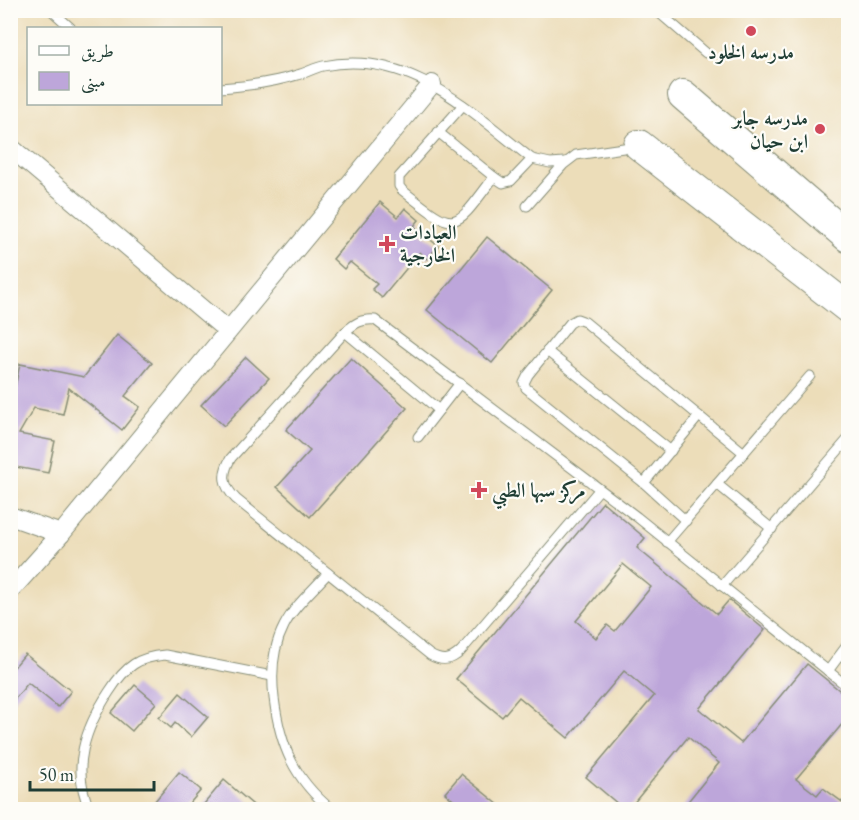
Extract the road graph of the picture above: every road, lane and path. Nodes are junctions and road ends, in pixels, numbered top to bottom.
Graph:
1 (51, 10) edge
2 (656, 10) edge
3 (70, 27) edge
4 (706, 53) dead end
5 (432, 84) junction
6 (222, 88) edge
7 (683, 95) dead end
8 (463, 105) junction
9 (438, 132) junction
10 (639, 145) joint
11 (10, 147) edge
12 (532, 159) junction
13 (565, 162) junction
14 (494, 177) junction
15 (528, 206) dead end
16 (849, 237) edge
17 (849, 308) edge
18 (228, 332) junction
19 (345, 332) junction
20 (547, 351) junction
21 (810, 376) dead end
22 (460, 383) junction
23 (439, 410) junction
24 (699, 416) junction
25 (418, 437) dead end
26 (849, 439) edge
27 (670, 451) junction
28 (744, 453) junction
29 (644, 483) junction
30 (717, 484) junction
31 (599, 490) junction
32 (10, 516) edge
33 (686, 521) junction
34 (771, 529) junction
35 (61, 534) junction
36 (667, 542) junction
37 (328, 573) junction
38 (722, 586) junction
39 (10, 591) edge
40 (849, 644) edge
41 (828, 671) junction
42 (272, 676) junction
43 (849, 687) edge
44 (90, 810) edge
45 (332, 810) edge

1 - 3 lane
2 - 4 lane
5 - 6 lane
5 - 8 lane
5 - 18 street
7 - 16 main road
8 - 9 lane
8 - 12 lane
9 - 14 lane
9 - 14 lane
10 - 13 lane
10 - 17 main road
11 - 18 street
12 - 13 lane
12 - 14 lane
13 - 15 lane
18 - 35 street
19 - 22 lane
19 - 23 lane
19 - 37 lane
20 - 24 lane
20 - 27 lane
20 - 29 lane
21 - 28 lane
22 - 23 lane
22 - 31 lane
23 - 25 lane
24 - 27 lane
24 - 28 lane
26 - 34 lane
27 - 29 lane
28 - 30 lane
29 - 33 lane
30 - 33 lane
30 - 34 lane
31 - 36 lane
31 - 37 lane
32 - 35 street
33 - 36 lane
34 - 38 lane
35 - 39 street
36 - 38 lane
37 - 42 lane
38 - 41 lane
40 - 41 lane
41 - 43 lane
42 - 44 lane
42 - 45 lane

